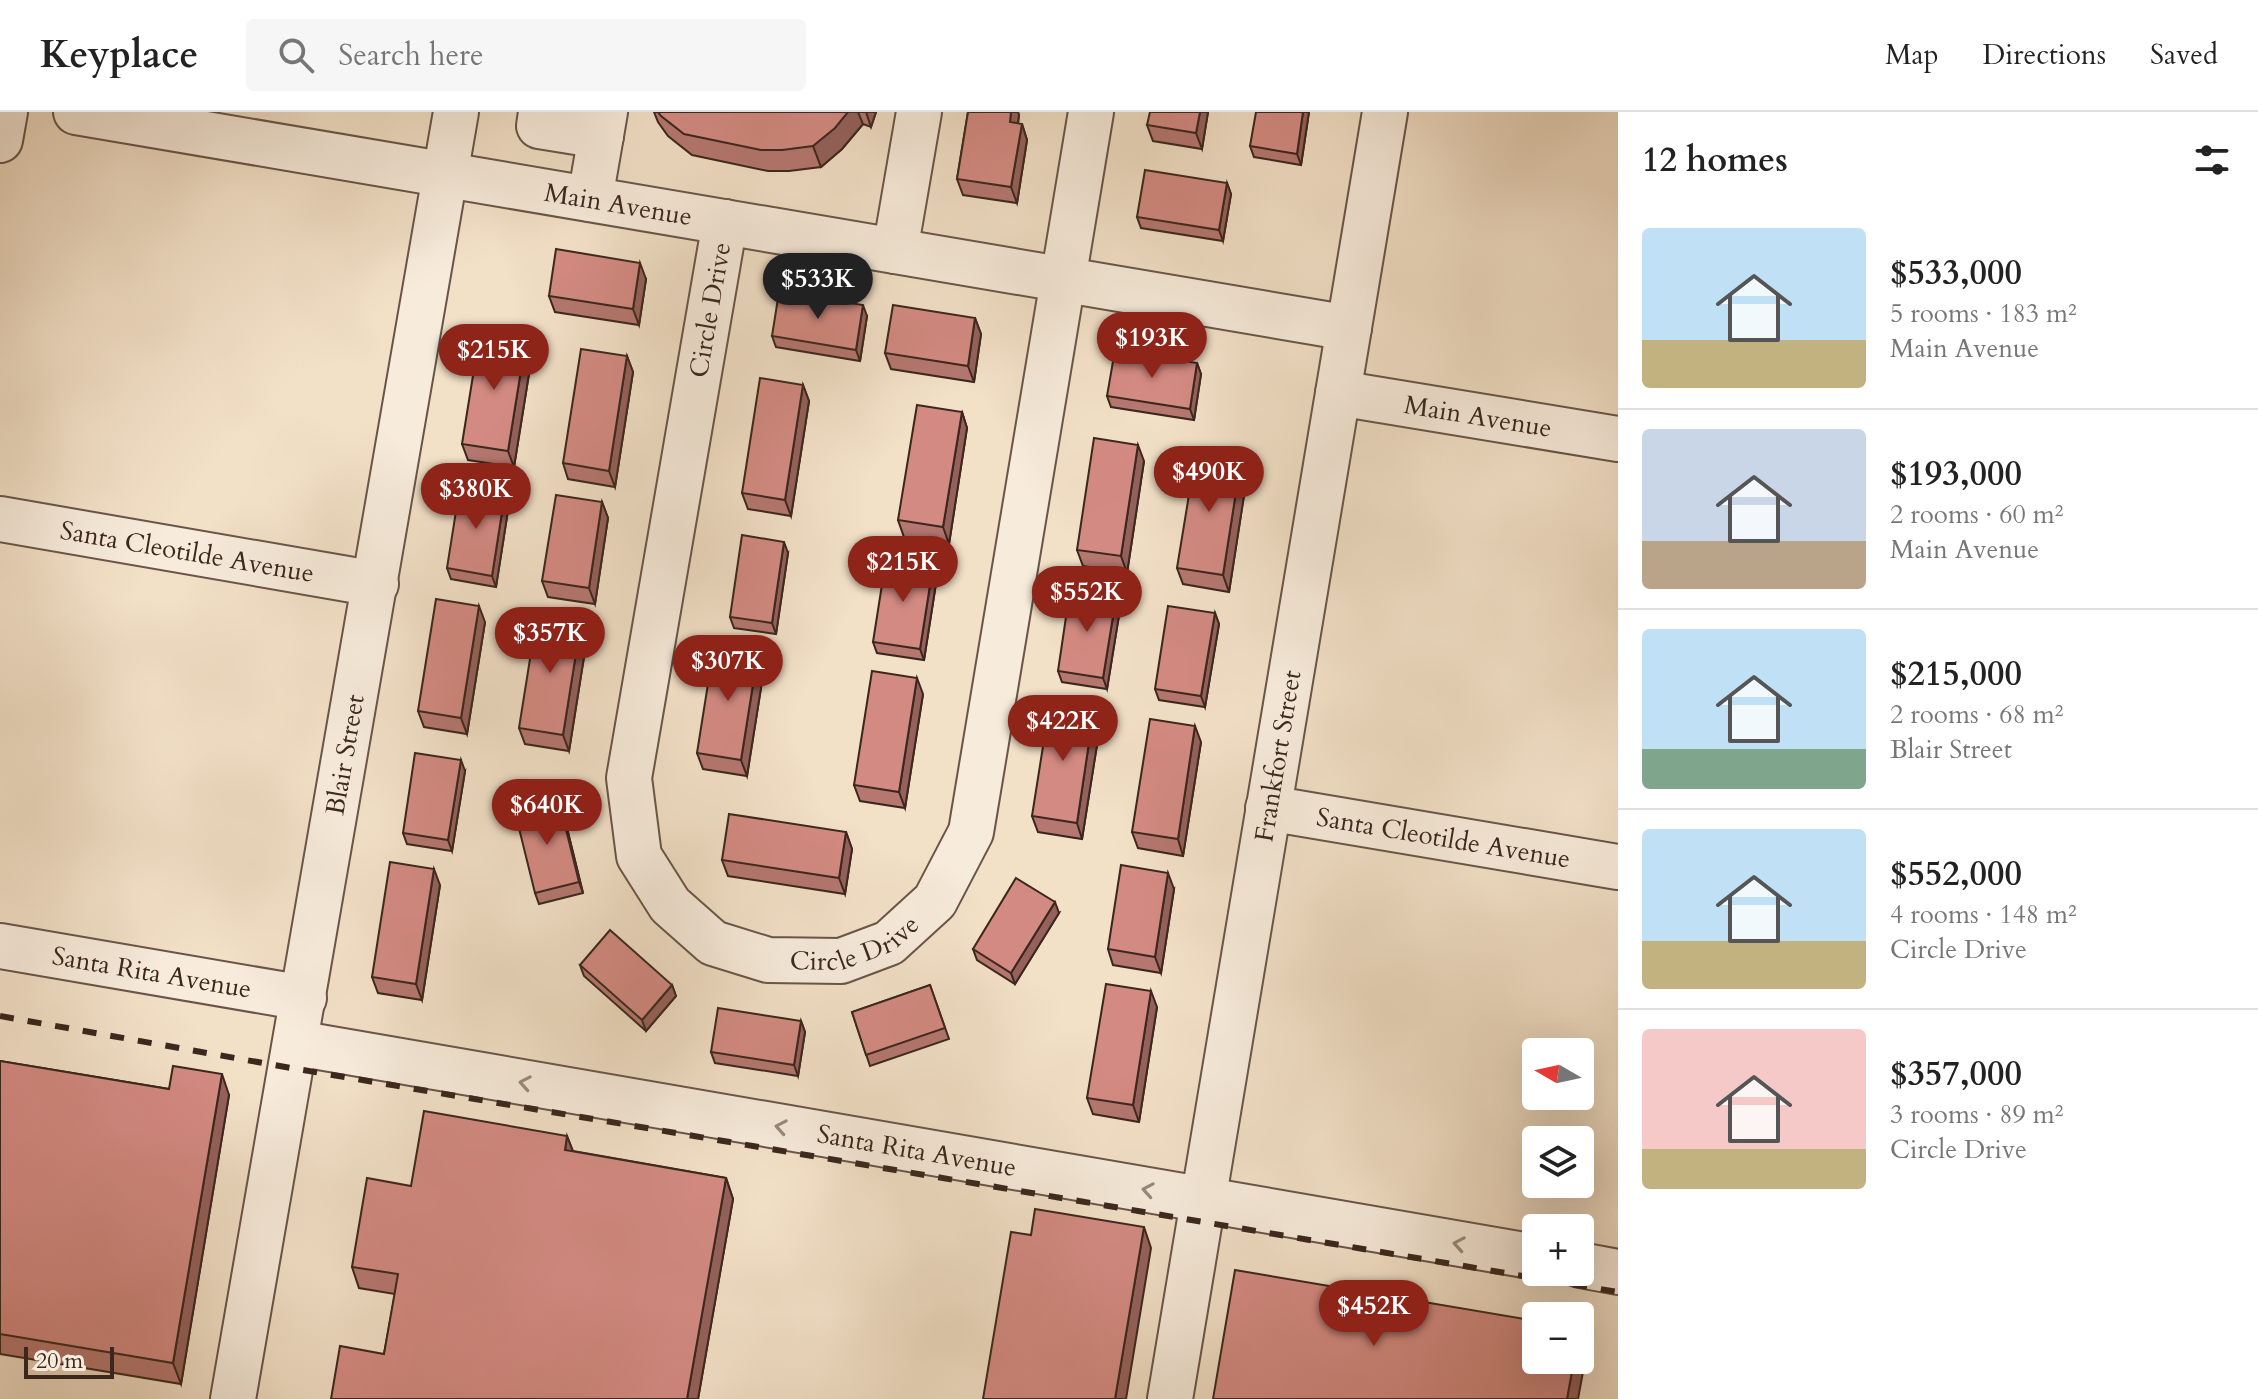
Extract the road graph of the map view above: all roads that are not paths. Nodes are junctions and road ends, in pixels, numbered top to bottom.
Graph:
1 (5, 112) edge
2 (76, 112) edge
3 (456, 112) edge
4 (541, 112) edge
5 (919, 112) edge
6 (1091, 112) edge
7 (1385, 112) edge
8 (603, 124) edge
9 (0, 140) edge
10 (446, 174) junction
11 (590, 199) junction
12 (725, 222) junction
13 (895, 251) junction
14 (1064, 279) junction
15 (1349, 328) junction
16 (1338, 393) junction
17 (1618, 439) edge
18 (0, 519) edge
19 (376, 584) junction
20 (1268, 808) junction
21 (1618, 867) edge
22 (0, 946) edge
23 (304, 998) junction
24 (296, 1043) junction
25 (1202, 1199) junction
26 (1522, 1255) edge
27 (1594, 1268) edge
28 (1618, 1272) edge
29 (233, 1399) edge
30 (1170, 1399) edge

1 - 9 street
2 - 10 street, Main Avenue
3 - 10 street, Blair Street
4 - 8 street
5 - 13 street
6 - 14 street, Circle Drive
7 - 15 street, Frankfort Street
8 - 11 street
10 - 11 street, Main Avenue
10 - 19 street, Blair Street
11 - 12 street, Main Avenue
12 - 13 street, Main Avenue
12 - 14 street, Circle Drive
13 - 14 street, Main Avenue
14 - 15 street, Main Avenue
15 - 16 street, Frankfort Street
16 - 17 street, Main Avenue
16 - 20 street, Frankfort Street
18 - 19 street, Santa Cleotilde Avenue
19 - 23 street, Blair Street
20 - 21 street, Santa Cleotilde Avenue
20 - 25 street, Frankfort Street
22 - 23 street, Santa Rita Avenue
23 - 24 street, Blair Street
25 -> 24 street, Santa Rita Avenue
24 - 29 street, Blair Street
26 -> 25 street, Santa Rita Avenue
25 - 30 street, Frankfort Street
27 - 28 street

